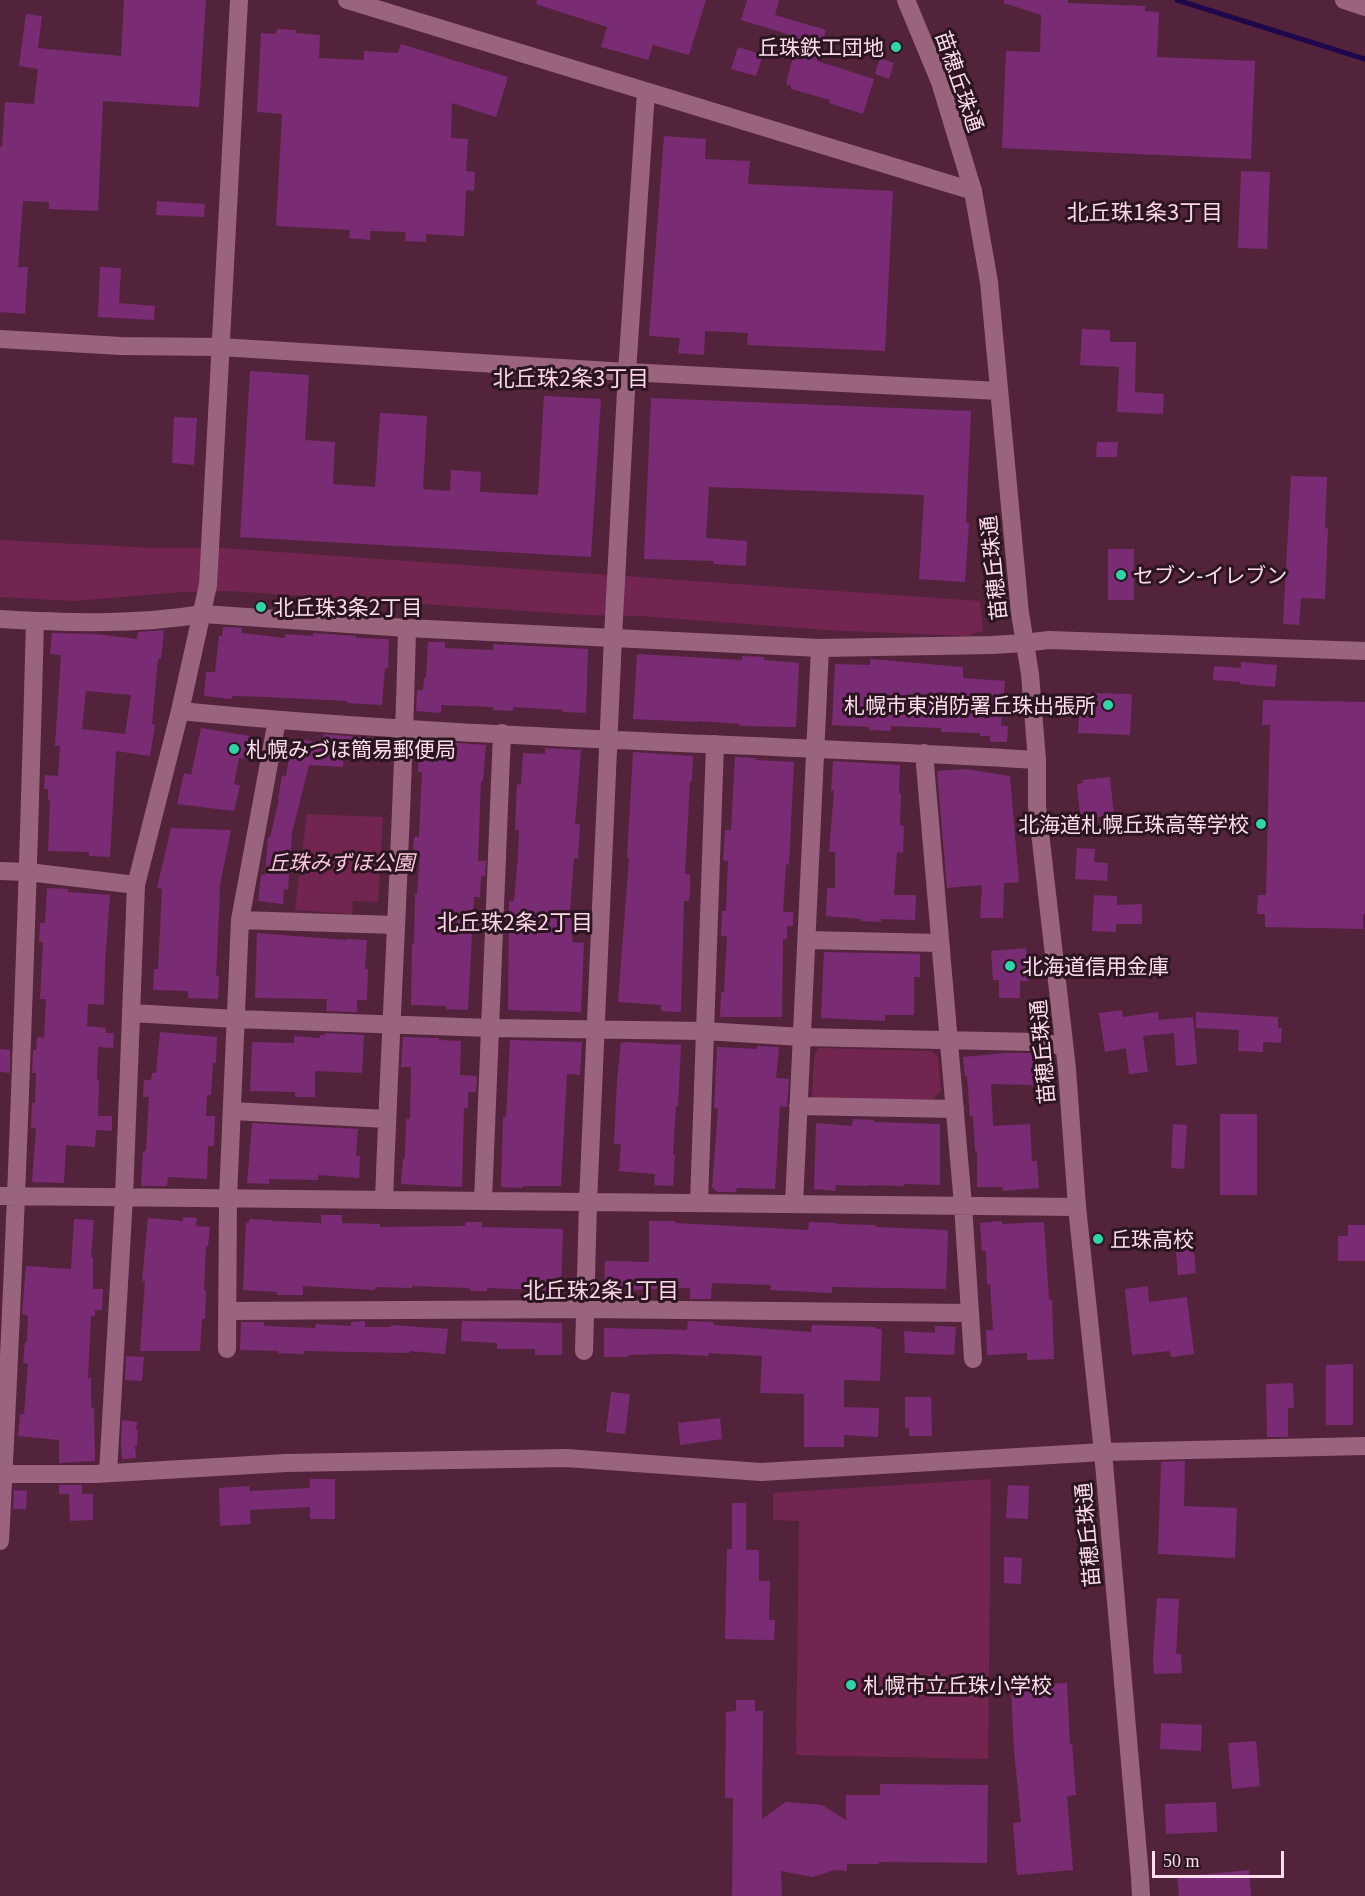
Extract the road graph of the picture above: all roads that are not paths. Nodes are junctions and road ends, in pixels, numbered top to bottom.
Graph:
1 (239, 0) edge
2 (347, 0) edge
3 (906, 0) edge
4 (1344, 0) edge
5 (1365, 7) edge
6 (646, 92) junction
7 (973, 191) junction
8 (0, 339) edge
9 (220, 347) junction
10 (627, 372) junction
11 (999, 391) junction
12 (203, 614) junction
13 (0, 619) edge
14 (35, 621) junction
15 (407, 628) junction
16 (613, 637) junction
17 (1024, 642) junction
18 (820, 648) junction
19 (1365, 651) edge
20 (180, 711) junction
21 (277, 720) junction
22 (405, 728) junction
23 (502, 733) junction
24 (609, 740) junction
25 (715, 744) junction
26 (816, 748) junction
27 (924, 753) junction
28 (1037, 760) junction
29 (0, 871) edge
30 (28, 872) junction
31 (136, 885) junction
32 (240, 920) junction
33 (395, 926) junction
34 (807, 940) junction
35 (940, 944) junction
36 (131, 1013) junction
37 (236, 1019) junction
38 (390, 1024) junction
39 (490, 1028) junction
40 (596, 1030) junction
41 (705, 1031) junction
42 (802, 1037) junction
43 (949, 1040) junction
44 (1064, 1046) junction
45 (798, 1106) junction
46 (955, 1108) junction
47 (232, 1111) junction
48 (387, 1119) junction
49 (8, 1196) edge
50 (124, 1197) junction
51 (228, 1198) junction
52 (384, 1200) junction
53 (483, 1201) junction
54 (588, 1202) junction
55 (699, 1203) junction
56 (794, 1204) junction
57 (963, 1205) junction
58 (1077, 1207) junction
59 (585, 1308) junction
60 (227, 1311) junction
61 (970, 1313) junction
62 (227, 1349) dead end
63 (584, 1352) dead end
64 (973, 1359) dead end
65 (1365, 1446) edge
66 (1103, 1452) junction
67 (108, 1473) junction
68 (2, 1474) edge
69 (0, 1540) edge
70 (1141, 1896) edge

1 - 9 street
2 - 6 street
3 - 7 street, 苗穂丘珠通
4 - 5 street
6 - 7 street
6 - 10 street
7 - 11 street, 苗穂丘珠通
8 - 9 street
9 - 10 street
9 - 12 street
10 - 11 street
10 - 16 street
11 - 17 street, 苗穂丘珠通
12 - 14 street
12 - 15 street
12 - 20 street
13 - 14 street
14 - 30 street
15 - 16 street
15 - 22 street
16 - 18 street
16 - 24 street
17 - 18 street
17 - 19 street
17 - 28 street, 苗穂丘珠通
18 - 26 street
20 - 21 street
20 - 31 street
21 - 22 street
21 - 32 street
22 - 23 street
22 - 33 street
23 - 24 street
23 - 39 street
24 - 25 street
24 - 40 street
25 - 26 street
25 - 41 street
26 - 27 street
26 - 34 street
27 - 28 street
27 - 35 street
28 - 44 street, 苗穂丘珠通
29 - 30 street
30 - 31 street
30 - 49 street
31 - 36 street
32 - 33 street
32 - 37 street
33 - 38 street
34 - 35 street
34 - 42 street
35 - 43 street
36 - 37 street
36 - 50 street
37 - 38 street
37 - 47 street
38 - 39 street
38 - 48 street
39 - 40 street
39 - 53 street
40 - 41 street
40 - 54 street
41 - 42 street
41 - 55 street
42 - 43 street
42 - 45 street
43 - 44 street
43 - 46 street
44 - 58 street, 苗穂丘珠通
45 - 46 street
45 - 56 street
46 - 57 street
47 - 48 street
47 - 51 street
48 - 52 street
49 - 50 street
49 - 68 street
50 - 51 street
50 - 67 street
51 - 52 street
51 - 60 street
52 - 53 street
53 - 54 street
54 - 55 street
54 - 59 street
55 - 56 street
56 - 57 street
57 - 58 street
57 - 61 street
58 - 66 street, 苗穂丘珠通
59 - 60 street
59 - 61 street
59 - 63 street
60 - 62 street
61 - 64 street
65 - 66 street
66 - 67 street
66 - 70 street, 苗穂丘珠通
67 - 68 street
68 - 69 street

